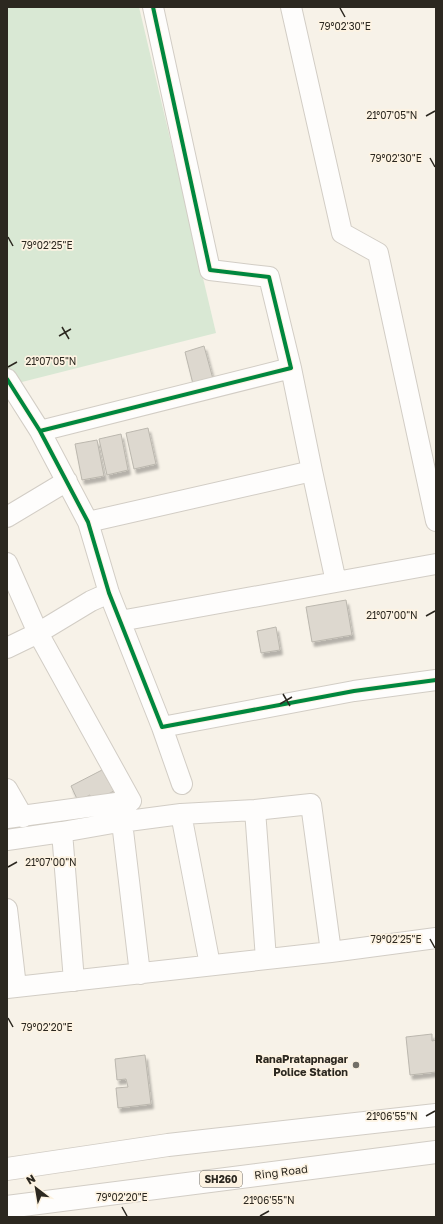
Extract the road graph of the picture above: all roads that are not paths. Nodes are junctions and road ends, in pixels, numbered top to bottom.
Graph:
1 (153, 7) edge
2 (291, 7) edge
3 (291, 368) junction
4 (7, 379) edge
5 (40, 431) junction
6 (312, 471) junction
7 (67, 481) junction
8 (7, 517) edge
9 (436, 521) edge
10 (88, 522) junction
11 (7, 563) edge
12 (436, 564) edge
13 (336, 582) junction
14 (109, 593) junction
15 (120, 621) junction
16 (38, 633) junction
17 (7, 648) edge
18 (436, 680) edge
19 (162, 726) junction
20 (182, 784) dead end
21 (7, 788) edge
22 (255, 810) junction
23 (181, 814) junction
24 (15, 817) edge
25 (122, 822) junction
26 (62, 832) junction
27 (7, 840) edge
28 (7, 909) edge
29 (436, 938) edge
30 (331, 952) junction
31 (266, 959) junction
32 (210, 965) junction
33 (140, 974) junction
34 (74, 981) junction
35 (12, 988) edge
36 (436, 1115) edge
37 (436, 1152) edge
38 (7, 1168) edge
39 (7, 1207) edge

1 - 3 street
2 - 9 street
3 - 5 street
3 - 6 street
4 - 5 street
5 - 7 street
6 - 10 street
6 - 13 street
7 - 8 street
7 - 10 street
10 - 14 street
11 - 16 street
12 - 13 street
13 - 15 street
14 - 15 street
14 - 16 street
15 - 19 street
16 - 17 street
16 - 24 street
18 - 19 street
19 - 20 street
21 - 24 street
22 - 23 street
22 - 30 street
22 - 31 street
23 - 25 street
23 - 32 street
25 - 26 street
25 - 33 street
26 - 27 street
26 - 34 street
28 - 35 street
29 - 30 street
30 - 31 street
31 - 32 street
32 - 33 street
33 - 34 street
34 - 35 street
36 - 38 main road
37 - 39 main road, Ring Road / SH260

